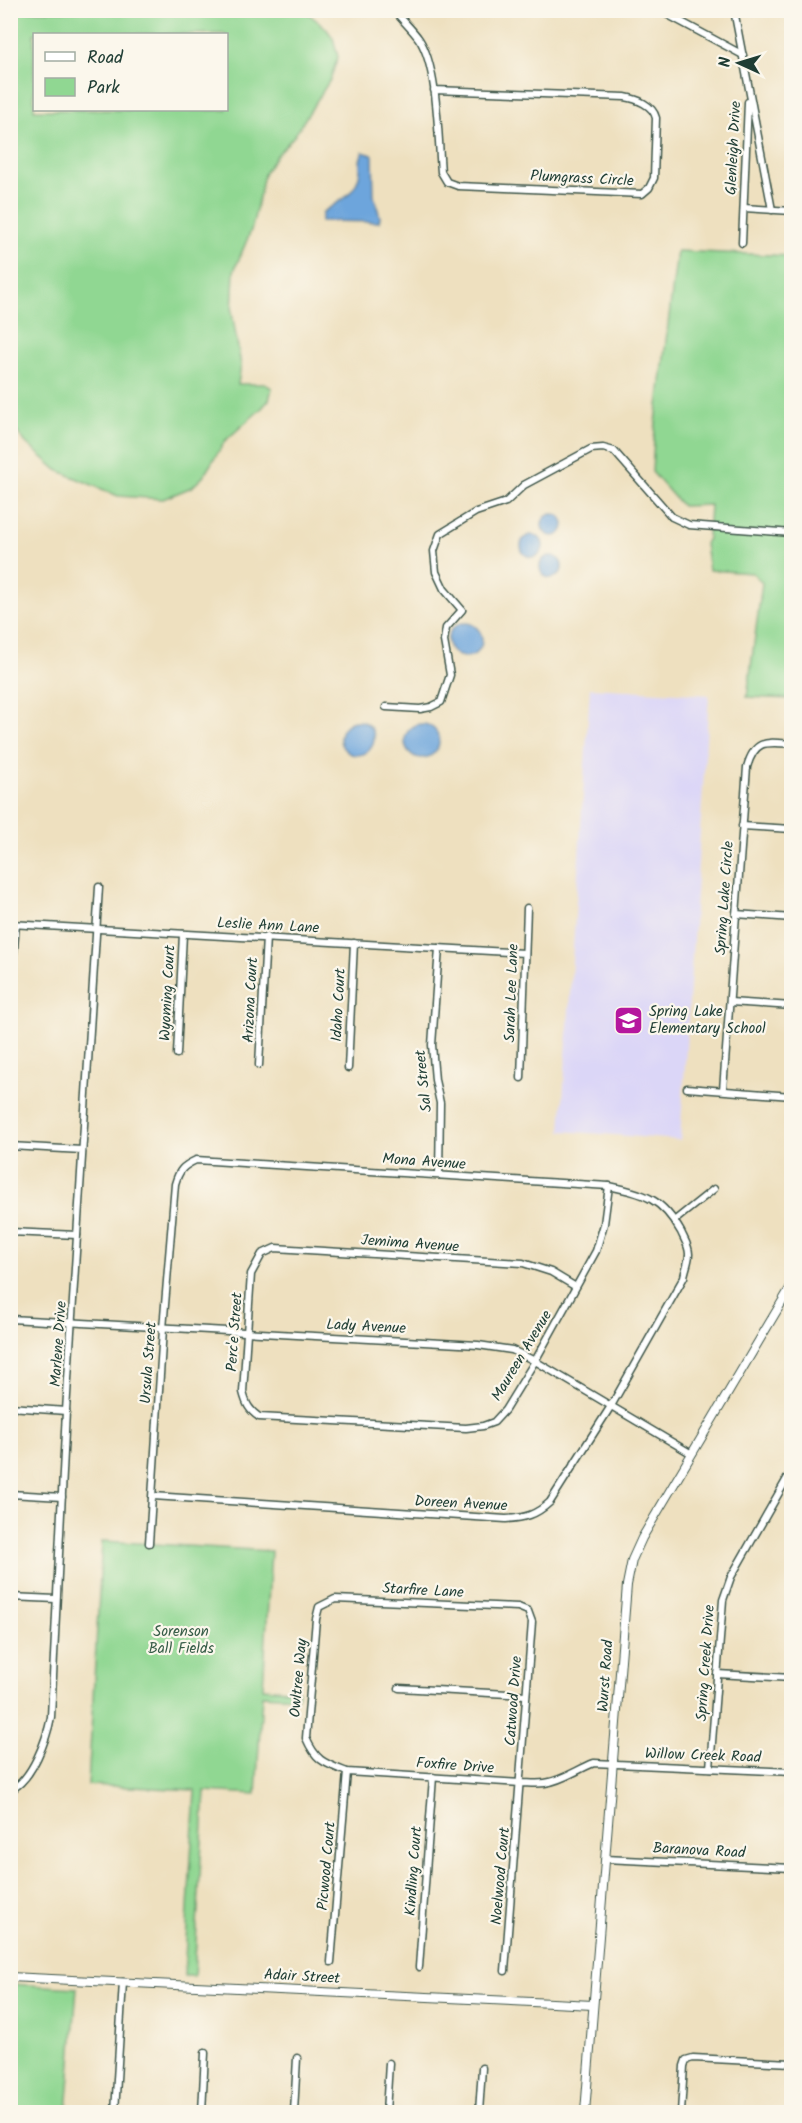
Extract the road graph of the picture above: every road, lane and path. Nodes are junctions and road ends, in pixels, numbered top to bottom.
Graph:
1 (394, 10) edge
2 (658, 10) edge
3 (734, 10) edge
4 (742, 56) junction
5 (749, 89) junction
6 (434, 90) junction
7 (744, 208) junction
8 (772, 210) junction
9 (792, 211) edge
10 (742, 243) dead end
11 (792, 533) edge
12 (386, 707) dead end
13 (792, 744) edge
14 (742, 826) junction
15 (792, 829) edge
16 (99, 887) dead end
17 (527, 908) dead end
18 (736, 914) junction
19 (792, 918) edge
20 (13, 924) edge
21 (96, 928) junction
22 (183, 934) junction
23 (266, 937) junction
24 (354, 943) junction
25 (440, 948) junction
26 (525, 953) junction
27 (10, 999) edge
28 (730, 1002) junction
29 (792, 1006) edge
30 (177, 1054) dead end
31 (259, 1065) dead end
32 (348, 1068) dead end
33 (521, 1078) dead end
34 (687, 1088) dead end
35 (723, 1090) junction
36 (792, 1095) edge
37 (10, 1146) edge
38 (82, 1150) junction
39 (439, 1175) junction
40 (175, 1184) joint
41 (609, 1186) junction
42 (714, 1189) dead end
43 (674, 1221) junction
44 (10, 1232) edge
45 (77, 1235) junction
46 (251, 1274) joint
47 (792, 1284) edge
48 (576, 1287) junction
49 (10, 1319) edge
50 (72, 1322) junction
51 (163, 1329) junction
52 (247, 1332) junction
53 (535, 1361) junction
54 (243, 1392) joint
55 (611, 1406) junction
56 (10, 1407) edge
57 (66, 1411) junction
58 (692, 1454) junction
59 (792, 1470) edge
60 (10, 1494) edge
61 (153, 1496) junction
62 (62, 1497) junction
63 (149, 1543) dead end
64 (10, 1597) edge
65 (56, 1599) junction
66 (316, 1619) joint
67 (532, 1622) joint
68 (717, 1674) junction
69 (792, 1678) edge
70 (399, 1688) dead end
71 (526, 1695) junction
72 (306, 1738) joint
73 (613, 1765) junction
74 (710, 1768) junction
75 (346, 1772) junction
76 (792, 1772) edge
77 (433, 1777) junction
78 (521, 1783) junction
79 (10, 1790) edge
80 (604, 1859) junction
81 (792, 1868) edge
82 (332, 1962) dead end
83 (419, 1967) dead end
84 (505, 1971) dead end
85 (10, 1977) edge
86 (123, 1982) junction
87 (593, 2005) junction
88 (205, 2053) dead end
89 (297, 2058) dead end
90 (389, 2063) dead end
91 (792, 2063) edge
92 (482, 2068) dead end
93 (115, 2112) edge
94 (202, 2112) edge
95 (294, 2112) edge
96 (387, 2112) edge
97 (479, 2112) edge
98 (585, 2112) edge
99 (681, 2112) edge

1 - 6 street, Plumgrass Circle
2 - 4 street
3 - 4 street, Glenleigh Drive
4 - 5 street, Glenleigh Drive
5 - 7 street, Glenleigh Drive
5 - 8 street, Glenleigh Drive
6 - 6 street, Plumgrass Circle
7 - 8 street, Glenleigh Drive
7 - 10 street, Glenleigh Drive
8 - 9 street, Glenleigh Drive
11 - 12 street
13 - 14 street, Spring Lake Circle
14 - 15 street
14 - 18 street, Spring Lake Circle
16 - 21 street, Marlene Drive
17 - 26 street, Sarah Lee Lane
18 - 19 street
18 - 28 street, Spring Lake Circle
20 - 21 street, Leslie Ann Lane
20 - 27 street
21 - 22 street, Leslie Ann Lane
21 - 38 street, Marlene Drive
22 - 23 street, Leslie Ann Lane
22 - 30 street, Wyoming Court
23 - 24 street, Leslie Ann Lane
23 - 31 street, Arizona Court
24 - 25 street, Leslie Ann Lane
24 - 32 street, Idaho Court
25 - 26 street, Leslie Ann Lane
25 - 39 street, Sal Street
26 - 33 street, Sarah Lee Lane
28 - 29 street
28 - 35 street, Spring Lake Circle
34 - 35 street
35 - 36 street
37 - 38 street
38 - 45 street, Marlene Drive
39 - 40 street, Mona Avenue
39 - 41 street, Mona Avenue
40 - 51 street, Ursula Street
41 - 43 street, Mona Avenue
41 - 48 street, Maureen Avenue
42 - 43 street
43 - 55 street, Doreen Avenue
44 - 45 street
45 - 50 street, Marlene Drive
46 - 48 street, Jemima Avenue
46 - 52 street, Perc'e Street
47 - 58 street, Wurst Road
48 - 53 street, Maureen Avenue
49 - 50 street, Lady Avenue
50 - 51 street, Lady Avenue
50 - 57 street, Marlene Drive
51 - 52 street, Lady Avenue
51 - 61 street, Ursula Street
52 - 53 street, Lady Avenue
52 - 54 street, Perc'e Street
53 - 54 street, Maureen Avenue
53 - 55 street, Lady Avenue
55 - 58 street, Lady Avenue
55 - 61 street, Doreen Avenue
56 - 57 street
57 - 62 street, Marlene Drive
58 - 73 street, Wurst Road
59 - 68 street, Spring Creek Drive
60 - 62 street
61 - 63 street, Ursula Street
62 - 65 street, Marlene Drive
64 - 65 street
65 - 79 street, Marlene Drive
66 - 67 street, Starfire Lane
66 - 72 street, Owltree Way
67 - 71 street, Catwood Drive
68 - 69 street
68 - 74 street, Spring Creek Drive
70 - 71 street
71 - 78 street, Catwood Drive
72 - 75 street, Foxfire Drive
73 - 74 street, Willow Creek Road
73 - 78 street, Foxfire Drive
73 - 80 street, Wurst Road
74 - 76 street, Willow Creek Road
75 - 77 street, Foxfire Drive
75 - 82 street, Picwood Court
77 - 78 street, Foxfire Drive
77 - 83 street, Kindling Court
78 - 84 street, Noelwood Court
80 - 81 street, Baranova Road
80 - 87 street, Wurst Road
85 - 86 street, Adair Street
86 - 87 street, Adair Street
86 - 93 street
87 - 98 street, Wurst Road
88 - 94 street
89 - 95 street
90 - 96 street
91 - 99 street
92 - 97 street

